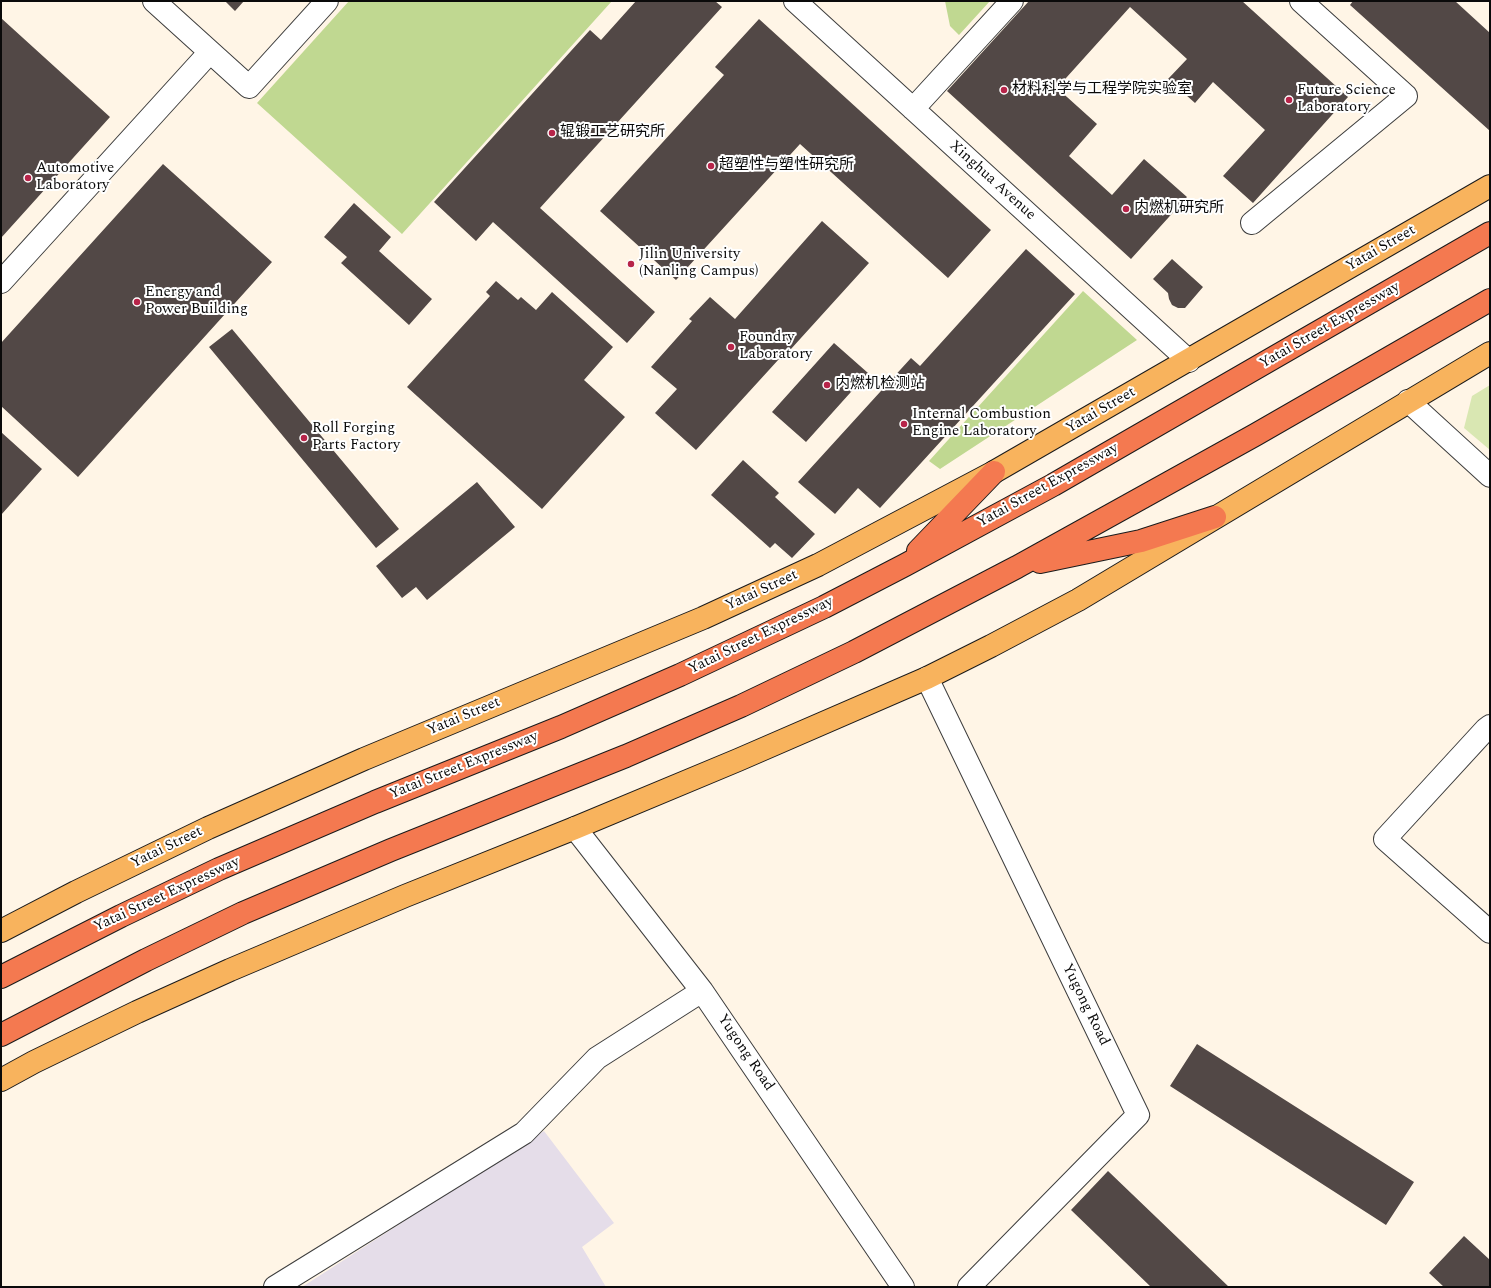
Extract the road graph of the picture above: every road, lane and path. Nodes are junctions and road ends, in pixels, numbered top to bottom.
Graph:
1 (154, 1) edge
2 (326, 1) edge
3 (795, 1) edge
4 (1012, 1) edge
5 (1306, 3) edge
6 (210, 52) junction
7 (913, 109) junction
8 (1490, 186) edge
9 (1252, 223) dead end
10 (1490, 233) edge
11 (1, 282) edge
12 (1490, 300) edge
13 (1490, 353) edge
14 (1189, 361) junction
15 (1408, 402) junction
16 (994, 472) junction
17 (1490, 476) edge
18 (1214, 517) junction
19 (905, 565) junction
20 (1017, 567) junction
21 (927, 678) junction
22 (1489, 729) edge
23 (575, 828) junction
24 (1, 931) edge
25 (1490, 932) edge
26 (1, 977) edge
27 (702, 990) junction
28 (1, 1035) edge
29 (1, 1080) edge
30 (275, 1287) edge
31 (902, 1287) edge
32 (969, 1287) edge

1 - 6 street
2 - 6 street
3 - 7 street, Xinghua Avenue
4 - 7 street
5 - 9 street
6 - 11 street
7 - 14 street, Xinghua Avenue
8 - 14 main road, Yatai Street
10 - 19 highway, Yatai Street Expressway
12 - 20 highway
13 - 15 main road
14 - 16 main road, Yatai Street
15 - 17 street
15 - 18 main road
16 - 19 highway
16 - 24 main road, Yatai Street
18 - 20 highway
18 - 21 main road
19 - 26 highway, Yatai Street Expressway
20 - 28 highway
21 - 23 main road
21 - 32 street, Yugong Road
22 - 25 street
23 - 27 street, Yugong Road
23 - 29 main road
27 - 30 street
27 - 31 street, Yugong Road

